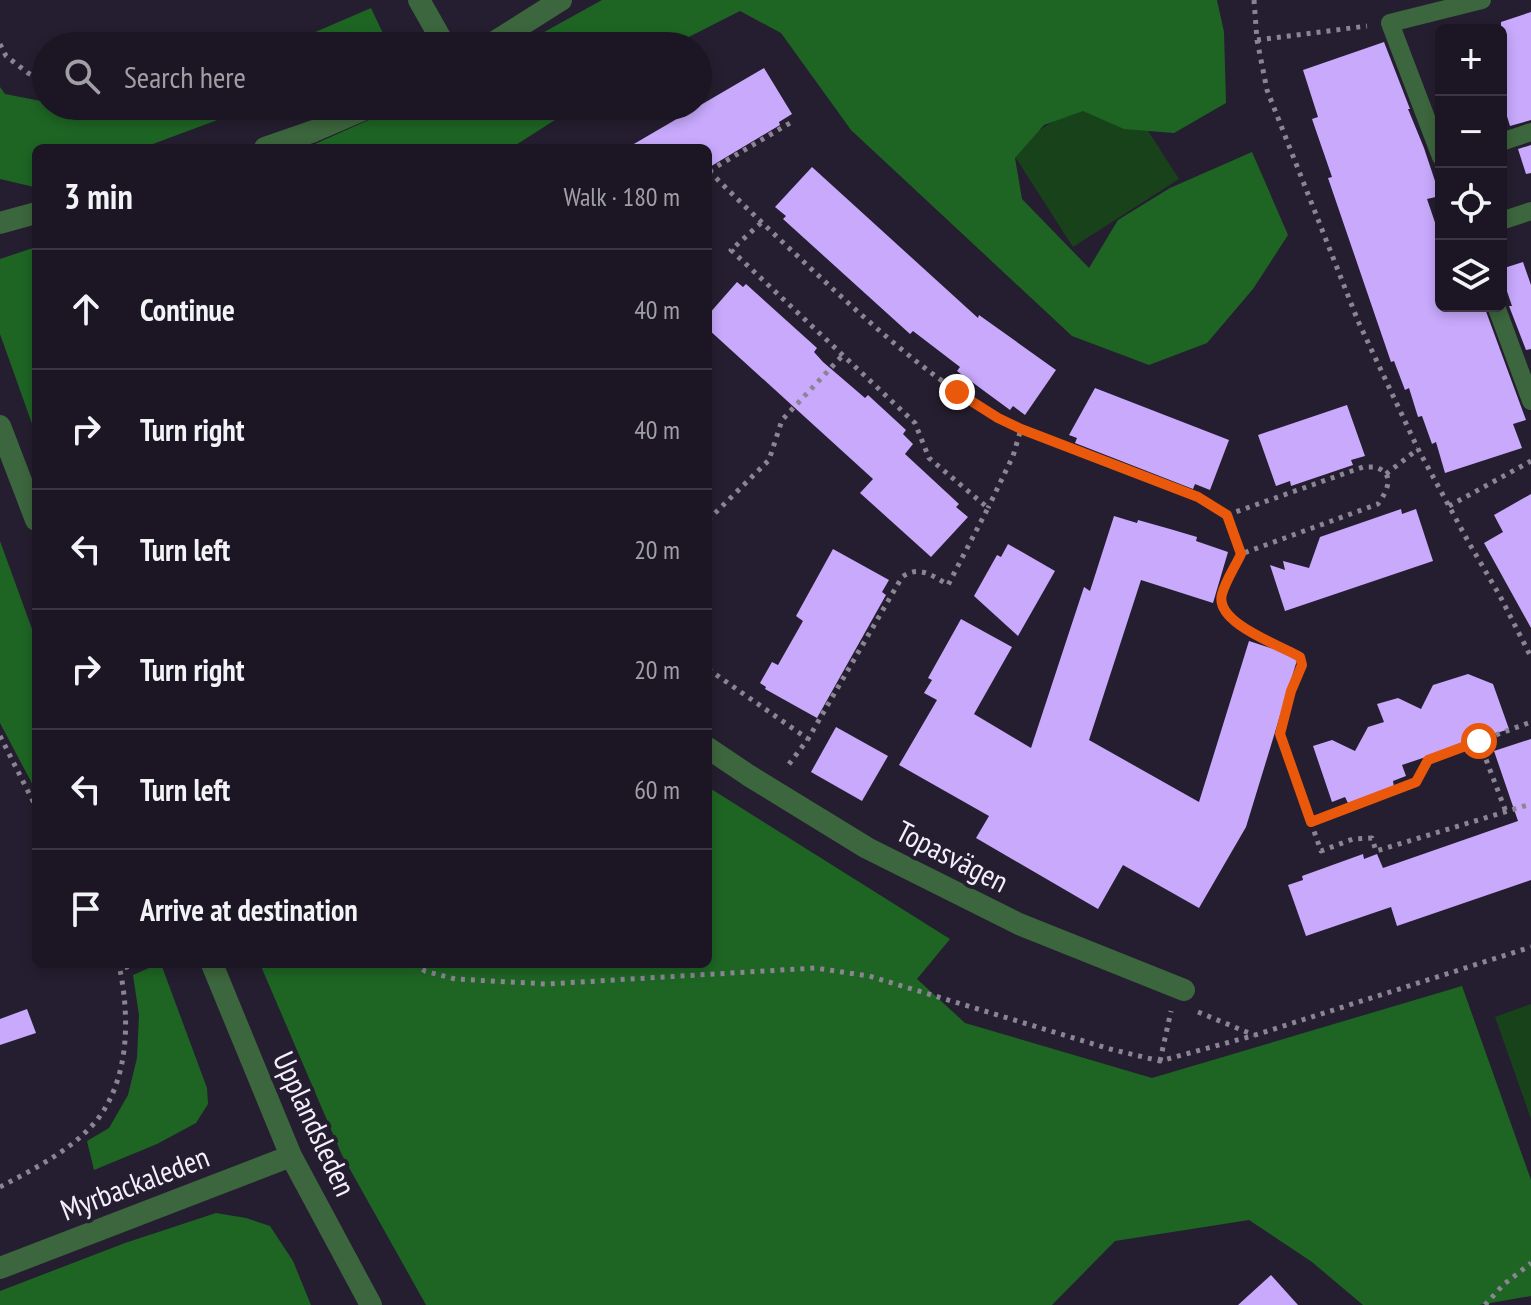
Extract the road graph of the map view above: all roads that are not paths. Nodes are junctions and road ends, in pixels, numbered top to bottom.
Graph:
1 (419, 0) edge
2 (561, 0) edge
3 (1482, 0) edge
4 (437, 32) edge
5 (510, 32) edge
6 (340, 120) edge
7 (1531, 132) edge
8 (1507, 140) edge
9 (1435, 141) edge
10 (277, 144) edge
11 (1531, 211) edge
12 (32, 214) edge
13 (1507, 219) edge
14 (0, 223) edge
15 (1498, 312) edge
16 (1531, 341) edge
17 (1511, 348) junction
18 (1531, 401) edge
19 (0, 426) edge
20 (32, 510) edge
21 (712, 751) edge
22 (214, 968) edge
23 (1182, 1001) road end
24 (291, 1156) junction
25 (0, 1268) edge
26 (371, 1305) edge

1 - 4 street
2 - 5 street
3 - 9 lane
6 - 10 street
7 - 8 lane
11 - 13 lane
12 - 14 street
15 - 17 lane
16 - 17 lane
17 - 18 lane
19 - 20 street
21 - 23 street, Topasvägen
22 - 24 street, Upplandsleden
24 - 25 street, Myrbackaleden
24 - 26 street, Upplandsleden

